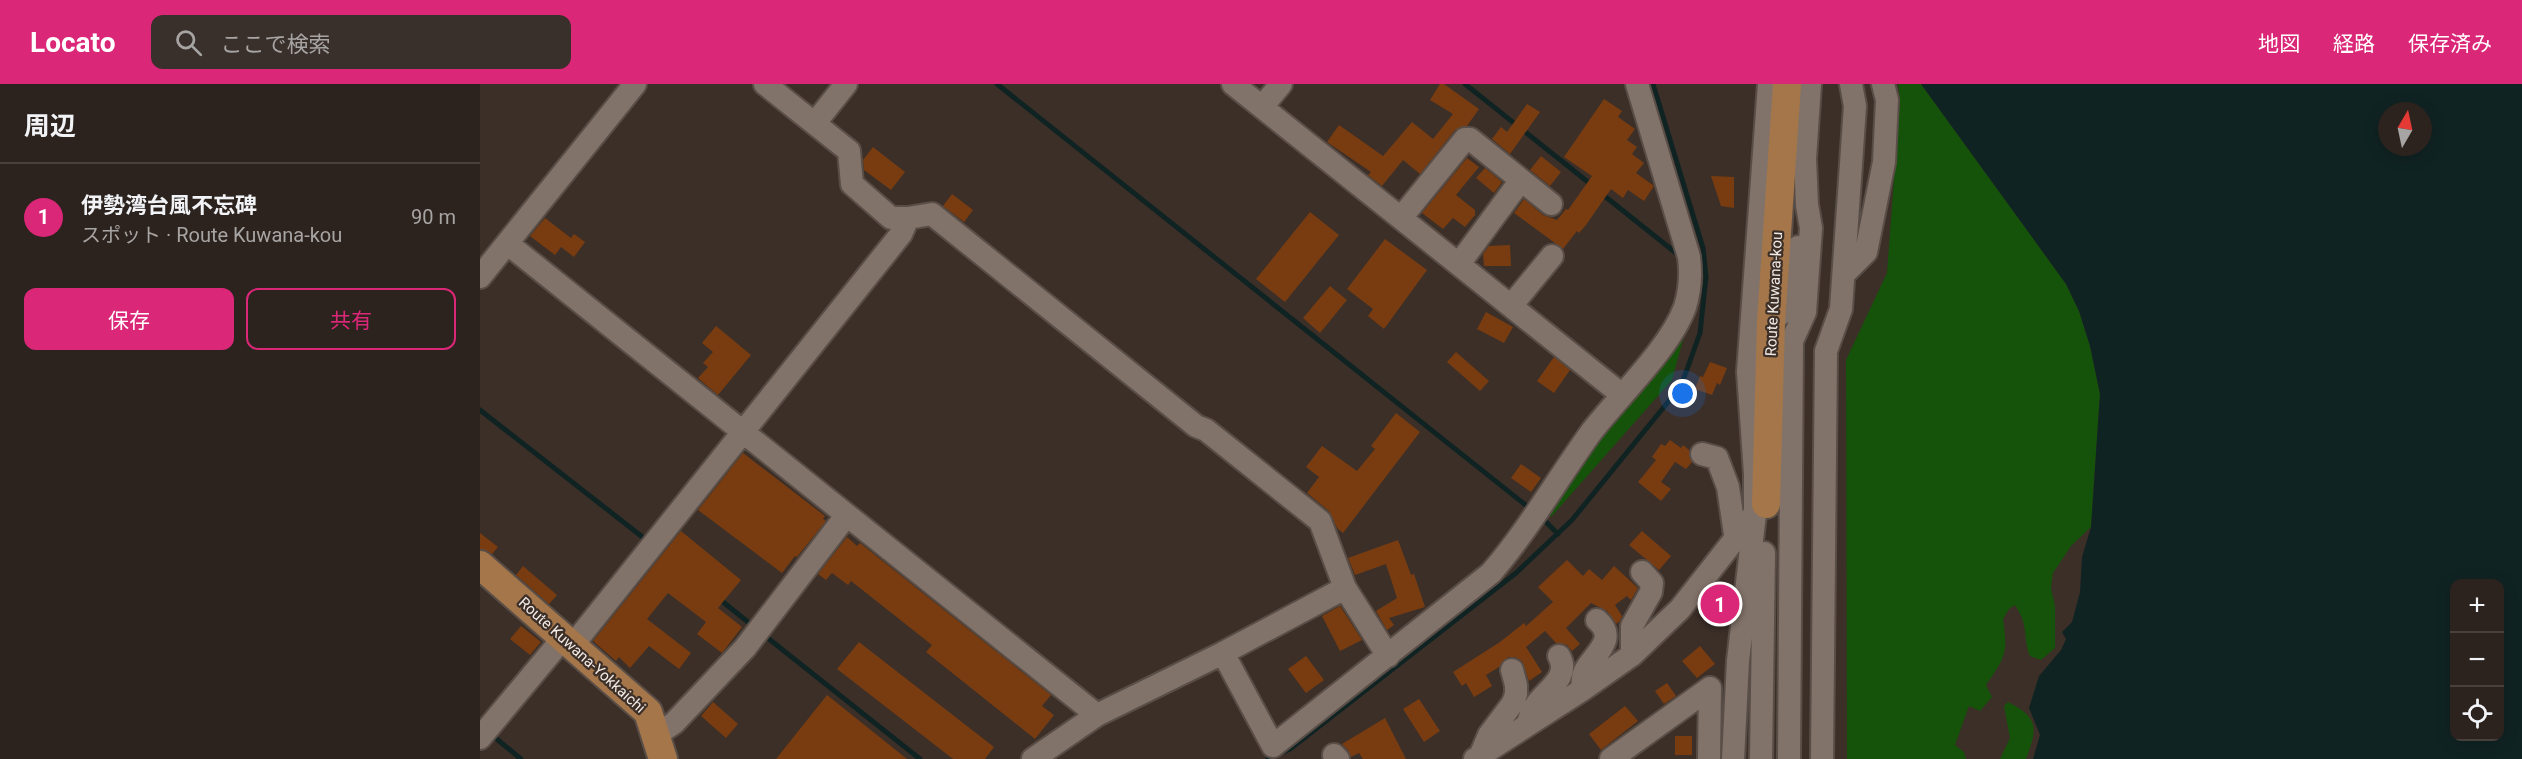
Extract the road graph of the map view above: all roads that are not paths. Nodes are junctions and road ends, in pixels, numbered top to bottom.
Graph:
1 (635, 84) edge
2 (765, 84) edge
3 (846, 84) edge
4 (1233, 84) edge
5 (1281, 84) edge
6 (1637, 84) edge
7 (1769, 84) edge
8 (1787, 84) edge
9 (1810, 84) edge
10 (1851, 84) edge
11 (1883, 84) edge
12 (1262, 108) junction
13 (815, 123) junction
14 (1521, 180) junction
15 (1551, 204) dead end
16 (1807, 205) junction
17 (908, 218) junction
18 (1401, 218) junction
19 (508, 244) junction
20 (1552, 256) dead end
21 (1459, 264) junction
22 (1526, 265) dead end
23 (1845, 273) junction
24 (480, 277) edge
25 (1518, 297) junction
26 (1771, 322) junction
27 (1622, 394) junction
28 (742, 432) junction
29 (1702, 454) dead end
30 (1760, 509) junction
31 (846, 516) junction
32 (1736, 541) junction
33 (480, 565) edge
34 (1642, 572) dead end
35 (1345, 588) junction
36 (1597, 620) dead end
37 (568, 641) junction
38 (1223, 653) junction
39 (1632, 655) junction
40 (1388, 656) junction
41 (1559, 656) dead end
42 (1512, 670) dead end
43 (1582, 690) junction
44 (1097, 715) junction
45 (1526, 727) junction
46 (480, 738) edge
47 (659, 747) edge
48 (1478, 757) edge
49 (1033, 759) edge
50 (1611, 759) edge
51 (1709, 759) edge
52 (1733, 759) edge
53 (1761, 759) edge
54 (1789, 759) edge
55 (1822, 759) edge

1 - 19 street
2 - 13 street
3 - 13 street
4 - 12 street
5 - 12 street
6 - 27 street
7 - 30 street
8 - 26 main road, Route Kuwana-kou
9 - 16 street
10 - 23 street
11 - 23 street
12 - 18 street
13 - 17 street
14 - 15 street
14 - 18 street
14 - 21 street
16 - 26 street
16 - 54 street
17 - 28 street
17 - 35 street
18 - 21 street
19 - 24 street
19 - 28 street
20 - 25 street
21 - 25 street
22 - 25 street
23 - 55 street
25 - 27 street
26 - 30 main road, Route Kuwana-kou
27 - 40 street
28 - 31 street
28 - 37 street
29 - 32 street
30 - 32 street
30 - 52 street
30 - 53 street
31 - 44 street
31 - 47 street
32 - 39 street
33 - 37 main road, Route Kuwana-Yokkaichi
34 - 39 street
35 - 38 street
35 - 40 street
36 - 43 street
37 - 46 street
37 - 47 main road, Route Kuwana-Yokkaichi
38 - 40 street
38 - 44 street
39 - 43 street
41 - 45 street
42 - 48 street
43 - 45 street
44 - 49 street
45 - 48 street
50 - 51 street

